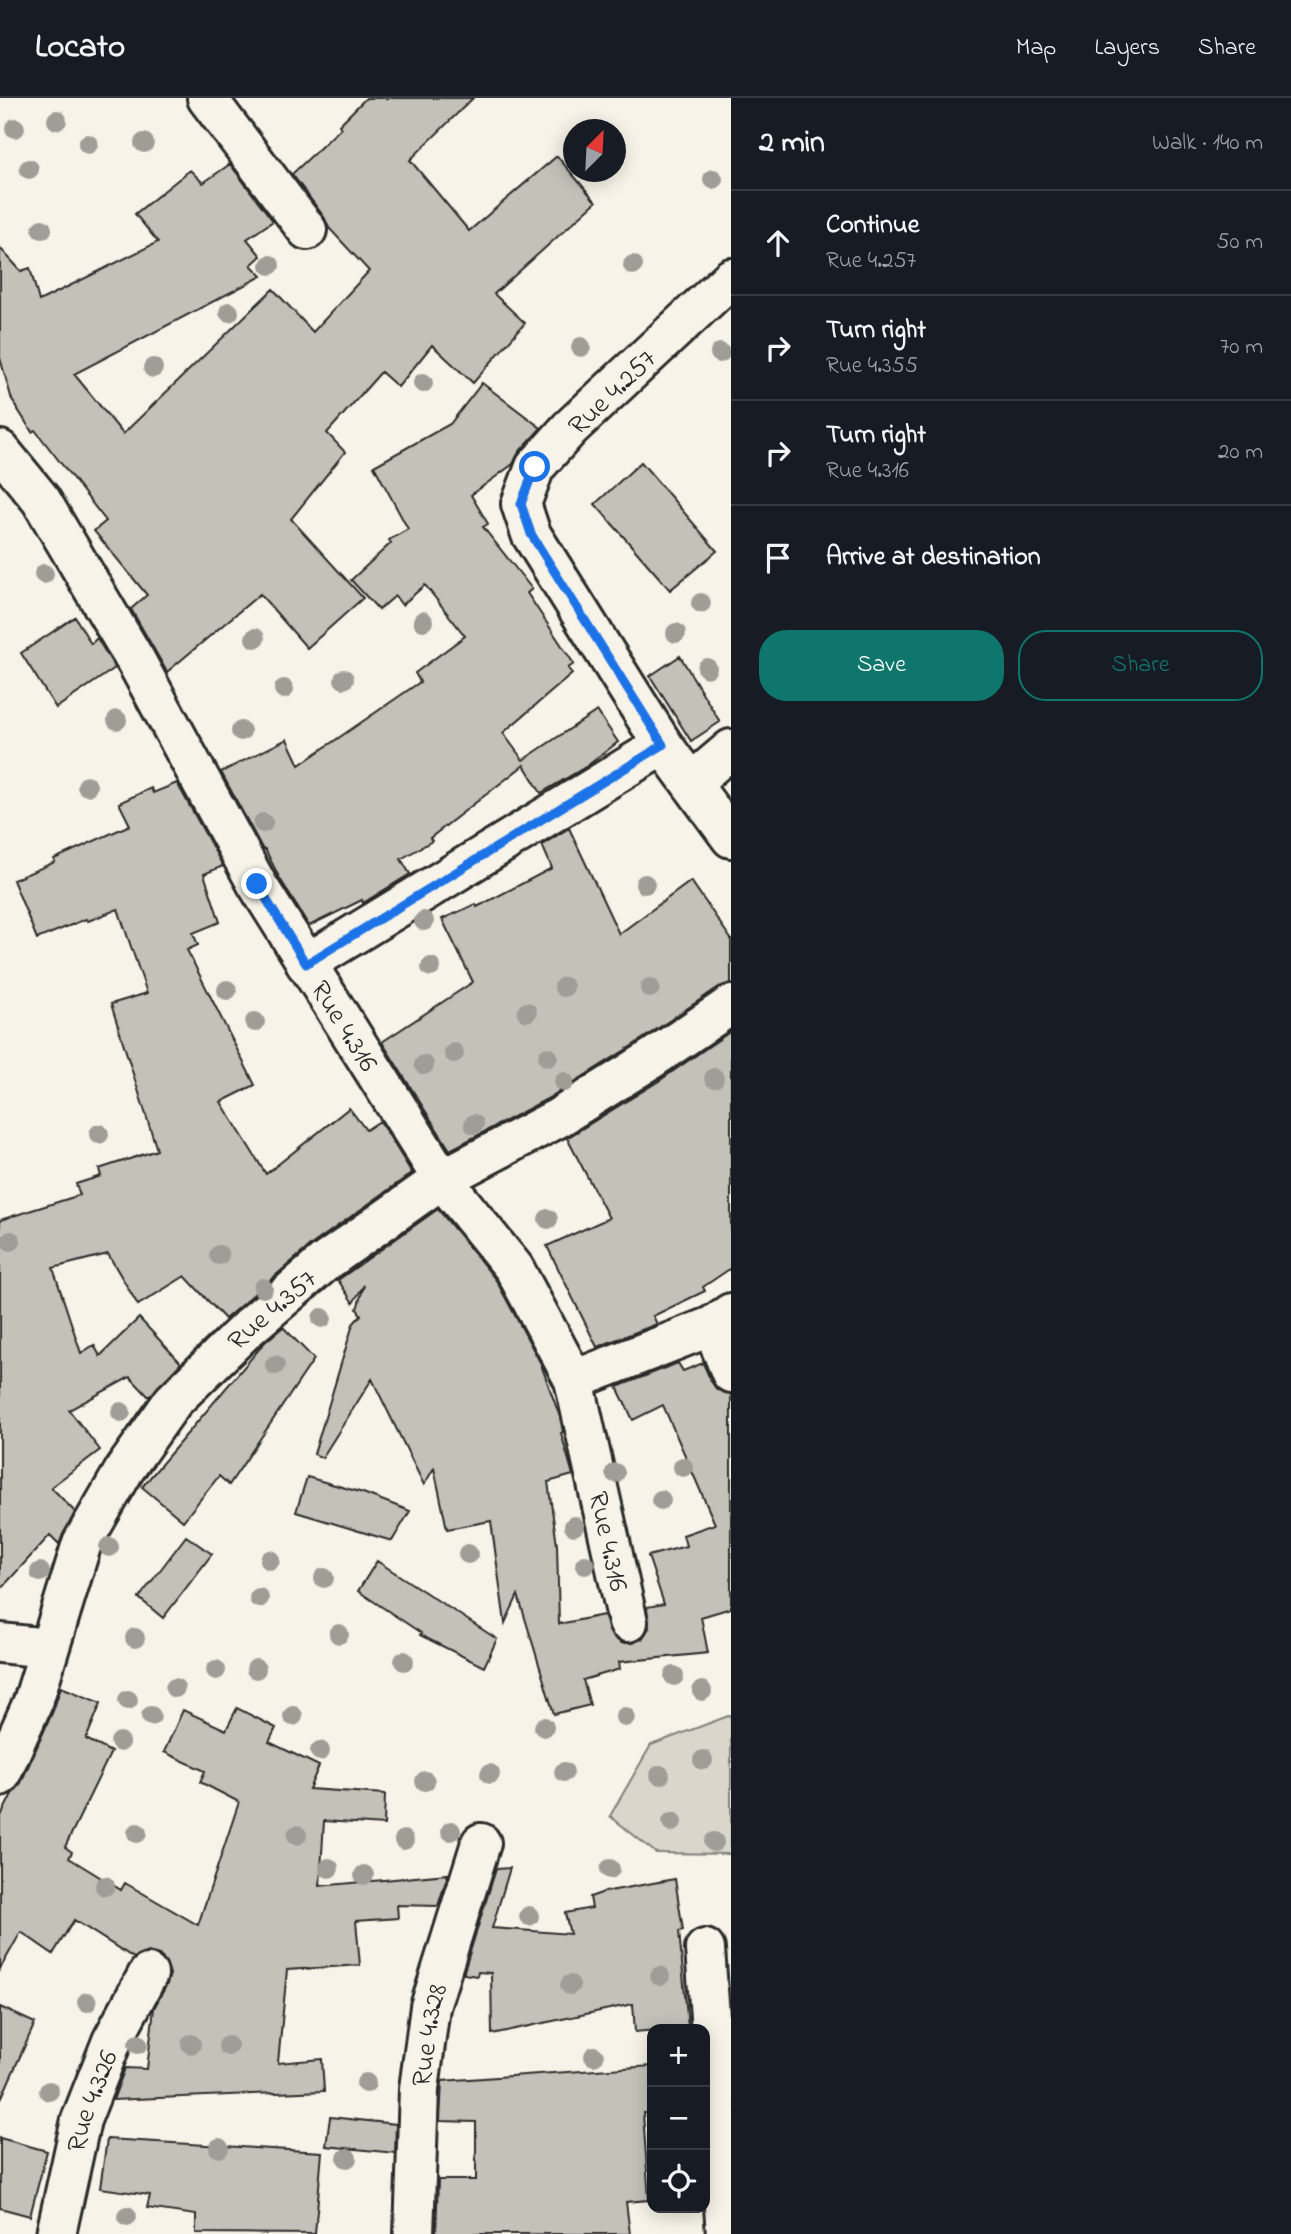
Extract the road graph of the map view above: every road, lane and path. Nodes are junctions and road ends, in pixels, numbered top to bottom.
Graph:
1 (207, 98) edge
2 (307, 230) dead end
3 (731, 278) edge
4 (0, 450) edge
5 (663, 745) junction
6 (731, 749) edge
7 (691, 783) junction
8 (731, 838) edge
9 (306, 964) junction
10 (731, 1005) edge
11 (442, 1179) junction
12 (722, 1320) edge
13 (731, 1373) edge
14 (574, 1380) junction
15 (628, 1622) dead end
16 (0, 1643) edge
17 (48, 1647) junction
18 (0, 1776) edge
19 (481, 1843) dead end
20 (705, 1949) dead end
21 (148, 1974) dead end
22 (57, 2234) edge
23 (414, 2234) edge
24 (726, 2234) edge

1 - 2 street
3 - 5 street, Rue 4.257
4 - 9 street, Rue 4.316
5 - 7 street, Rue 4.257
5 - 9 street
6 - 7 street
7 - 8 street, Rue 4.257
9 - 11 street, Rue 4.316
10 - 11 street, Rue 4.357
11 - 14 street, Rue 4.316
11 - 17 street, Rue 4.357
12 - 13 street
12 - 14 street
14 - 15 street, Rue 4.316
16 - 17 street
17 - 18 street, Rue 4.357
19 - 23 street, Rue 4.328
20 - 24 street
21 - 22 street, Rue 4.326

